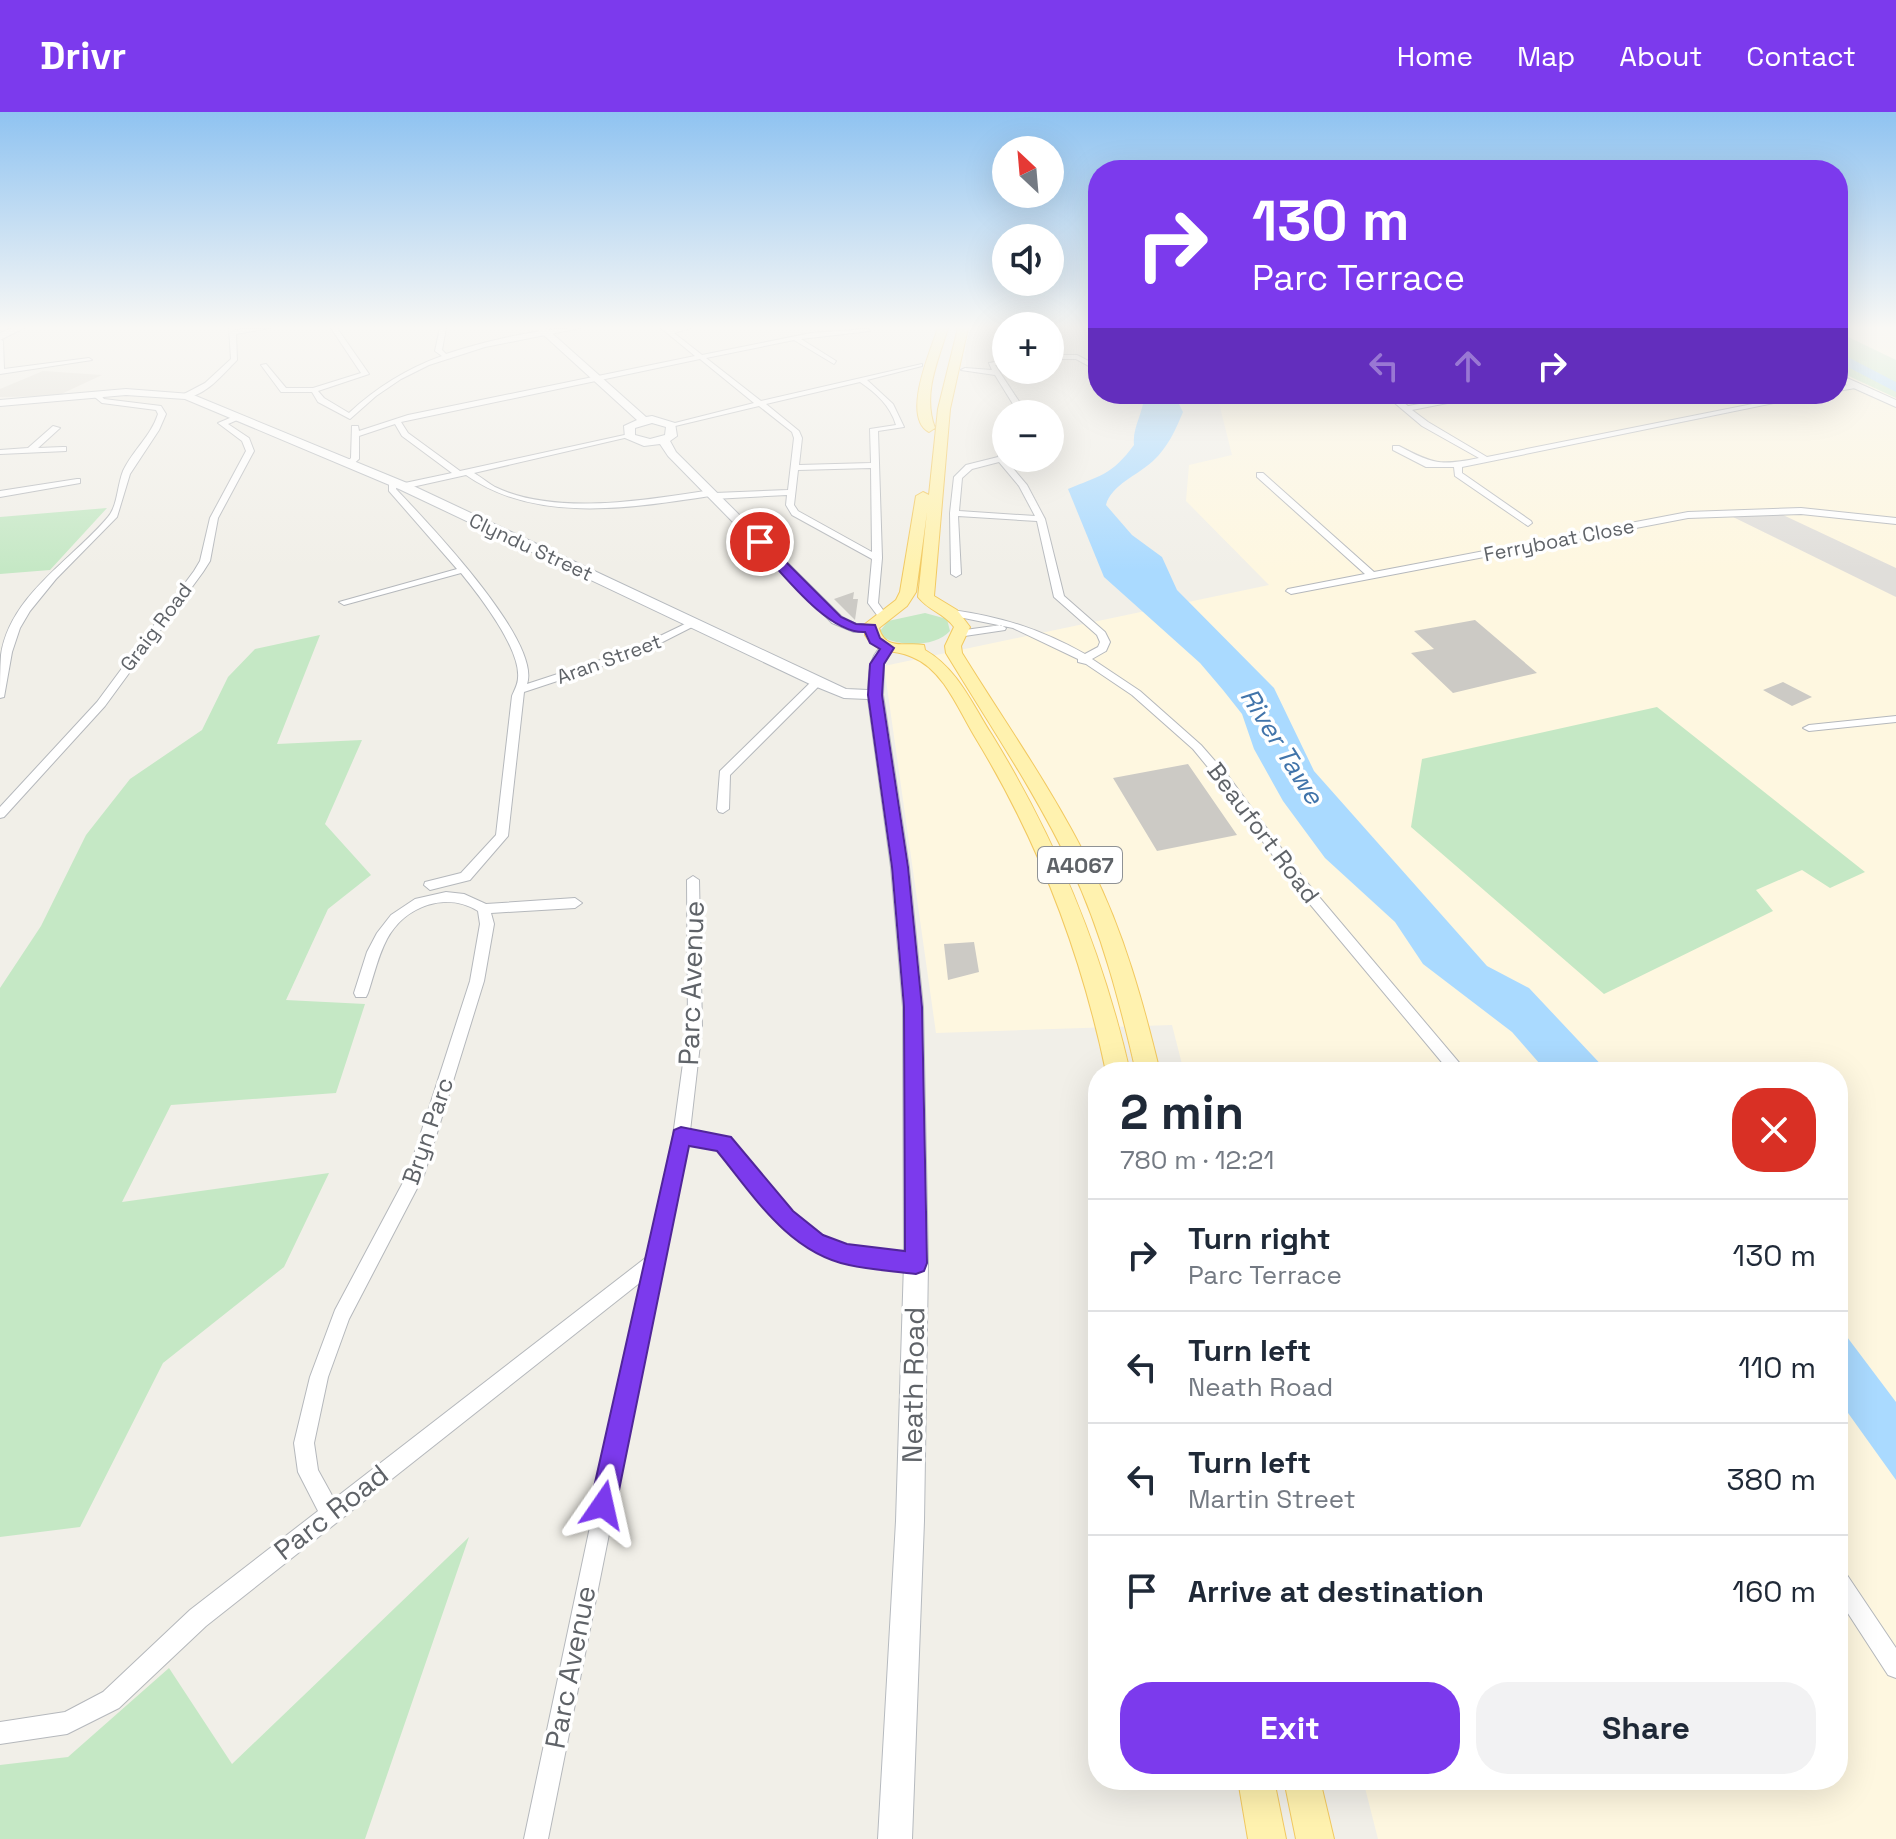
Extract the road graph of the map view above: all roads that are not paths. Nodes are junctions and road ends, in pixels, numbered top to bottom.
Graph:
1 (158, 409) edge
2 (216, 409) edge
3 (219, 409) edge
4 (336, 409) edge
5 (357, 409) edge
6 (454, 409) edge
7 (630, 409) edge
8 (740, 409) edge
9 (770, 409) edge
10 (892, 409) edge
11 (923, 409) edge
12 (939, 409) edge
13 (942, 409) edge
14 (946, 409) edge
15 (1405, 409) edge
16 (1736, 409) edge
17 (240, 417) junction
18 (350, 417) junction
19 (643, 420) junction
20 (397, 421) junction
21 (222, 423) junction
22 (671, 425) junction
23 (56, 428) dead end
24 (936, 429) junction
25 (358, 434) junction
26 (629, 436) junction
27 (664, 441) junction
28 (647, 443) junction
29 (1396, 448) dead end
30 (63, 449) dead end
31 (30, 451) junction
32 (0, 452) edge
33 (672, 454) junction
34 (1484, 458) junction
35 (992, 461) edge
36 (348, 464) junction
37 (873, 465) junction
38 (1458, 465) junction
39 (796, 468) junction
40 (1012, 472) edge
41 (465, 474) junction
42 (1260, 475) dead end
43 (77, 481) dead end
44 (398, 485) junction
45 (791, 492) junction
46 (0, 494) edge
47 (712, 494) junction
48 (954, 513) junction
49 (1041, 519) junction
50 (1896, 521) edge
51 (1528, 523) dead end
52 (877, 558) junction
53 (463, 570) junction
54 (956, 574) dead end
55 (1372, 575) junction
56 (1291, 591) dead end
57 (344, 602) dead end
58 (948, 612) junction
59 (881, 620) junction
60 (693, 624) junction
61 (1033, 633) junction
62 (957, 635) junction
63 (896, 649) junction
64 (1082, 660) junction
65 (817, 682) junction
66 (523, 689) junction
67 (0, 693) edge
68 (875, 695) junction
69 (1896, 719) edge
70 (1809, 728) dead end
71 (723, 809) dead end
72 (0, 814) edge
73 (693, 880) dead end
74 (430, 885) dead end
75 (575, 903) dead end
76 (484, 909) junction
77 (361, 993) dead end
78 (1116, 1062) edge
79 (1146, 1062) edge
80 (1451, 1062) edge
81 (681, 1136) junction
82 (653, 1262) junction
83 (916, 1263) junction
84 (330, 1512) junction
85 (1848, 1594) edge
86 (1896, 1667) edge
87 (0, 1733) edge
88 (1258, 1790) edge
89 (1304, 1790) edge
90 (536, 1839) edge
91 (895, 1839) edge
92 (1267, 1839) edge
93 (1315, 1839) edge

1 - 67 street
2 - 21 street, Graig Road
3 - 17 main road, Clyndu Street
4 - 18 street
5 - 18 street
6 - 20 street
7 - 19 main road
8 - 22 street
9 - 39 street
10 - 37 street
11 - 24 main road
12 - 24 main road
13 - 24 main road
14 - 24 main road
15 - 34 street
16 - 34 street
17 - 21 street
17 - 36 main road, Clyndu Street
18 - 25 street
19 - 22 main road
19 - 26 main road
20 - 25 street
20 - 41 street
21 - 72 street, Graig Road
22 - 27 main road
23 - 31 street
24 - 58 main road
24 - 59 main road
25 - 36 street
26 - 28 main road
26 - 41 street
27 - 28 main road
27 - 33 main road
28 - 33 main road
29 - 38 street
30 - 31 street
31 - 32 street
33 - 47 main road
34 - 38 street
35 - 48 street
36 - 44 main road, Clyndu Street
37 - 39 street
37 - 52 street
38 - 51 street
39 - 45 street
40 - 49 street
41 - 44 street
41 - 47 street
42 - 55 street
43 - 46 street
44 - 53 street
44 - 60 main road, Clyndu Street
45 - 47 street
45 - 52 street
47 - 59 main road
48 - 49 street
48 - 54 street
49 - 64 street
50 - 55 street, Ferryboat Close
52 - 59 street
53 - 57 street
53 - 66 street
55 - 56 street, Ferryboat Close
58 - 59 main road
58 - 61 street, Beaufort Road
58 - 62 main road
59 - 63 main road
60 - 65 main road, Clyndu Street
60 - 66 street, Aran Street
61 - 62 street, Beaufort Road
61 - 64 street, Beaufort Road
62 - 63 main road
62 - 79 main road, A4067
63 - 68 main road, Neath Road
63 - 78 main road, A4067
64 - 80 street, Beaufort Road
65 - 68 main road, Clyndu Street
65 - 71 street
66 - 74 street
68 - 83 main road, Neath Road
69 - 70 street
73 - 81 street, Parc Avenue
75 - 76 street
76 - 77 street
76 - 84 street, Bryn Parc
81 - 82 street, Parc Avenue
81 - 83 street
82 - 84 street, Parc Road
82 - 90 street, Parc Avenue
83 - 91 main road, Neath Road
84 - 87 street, Parc Road
85 - 86 street
88 - 92 main road
89 - 93 main road

